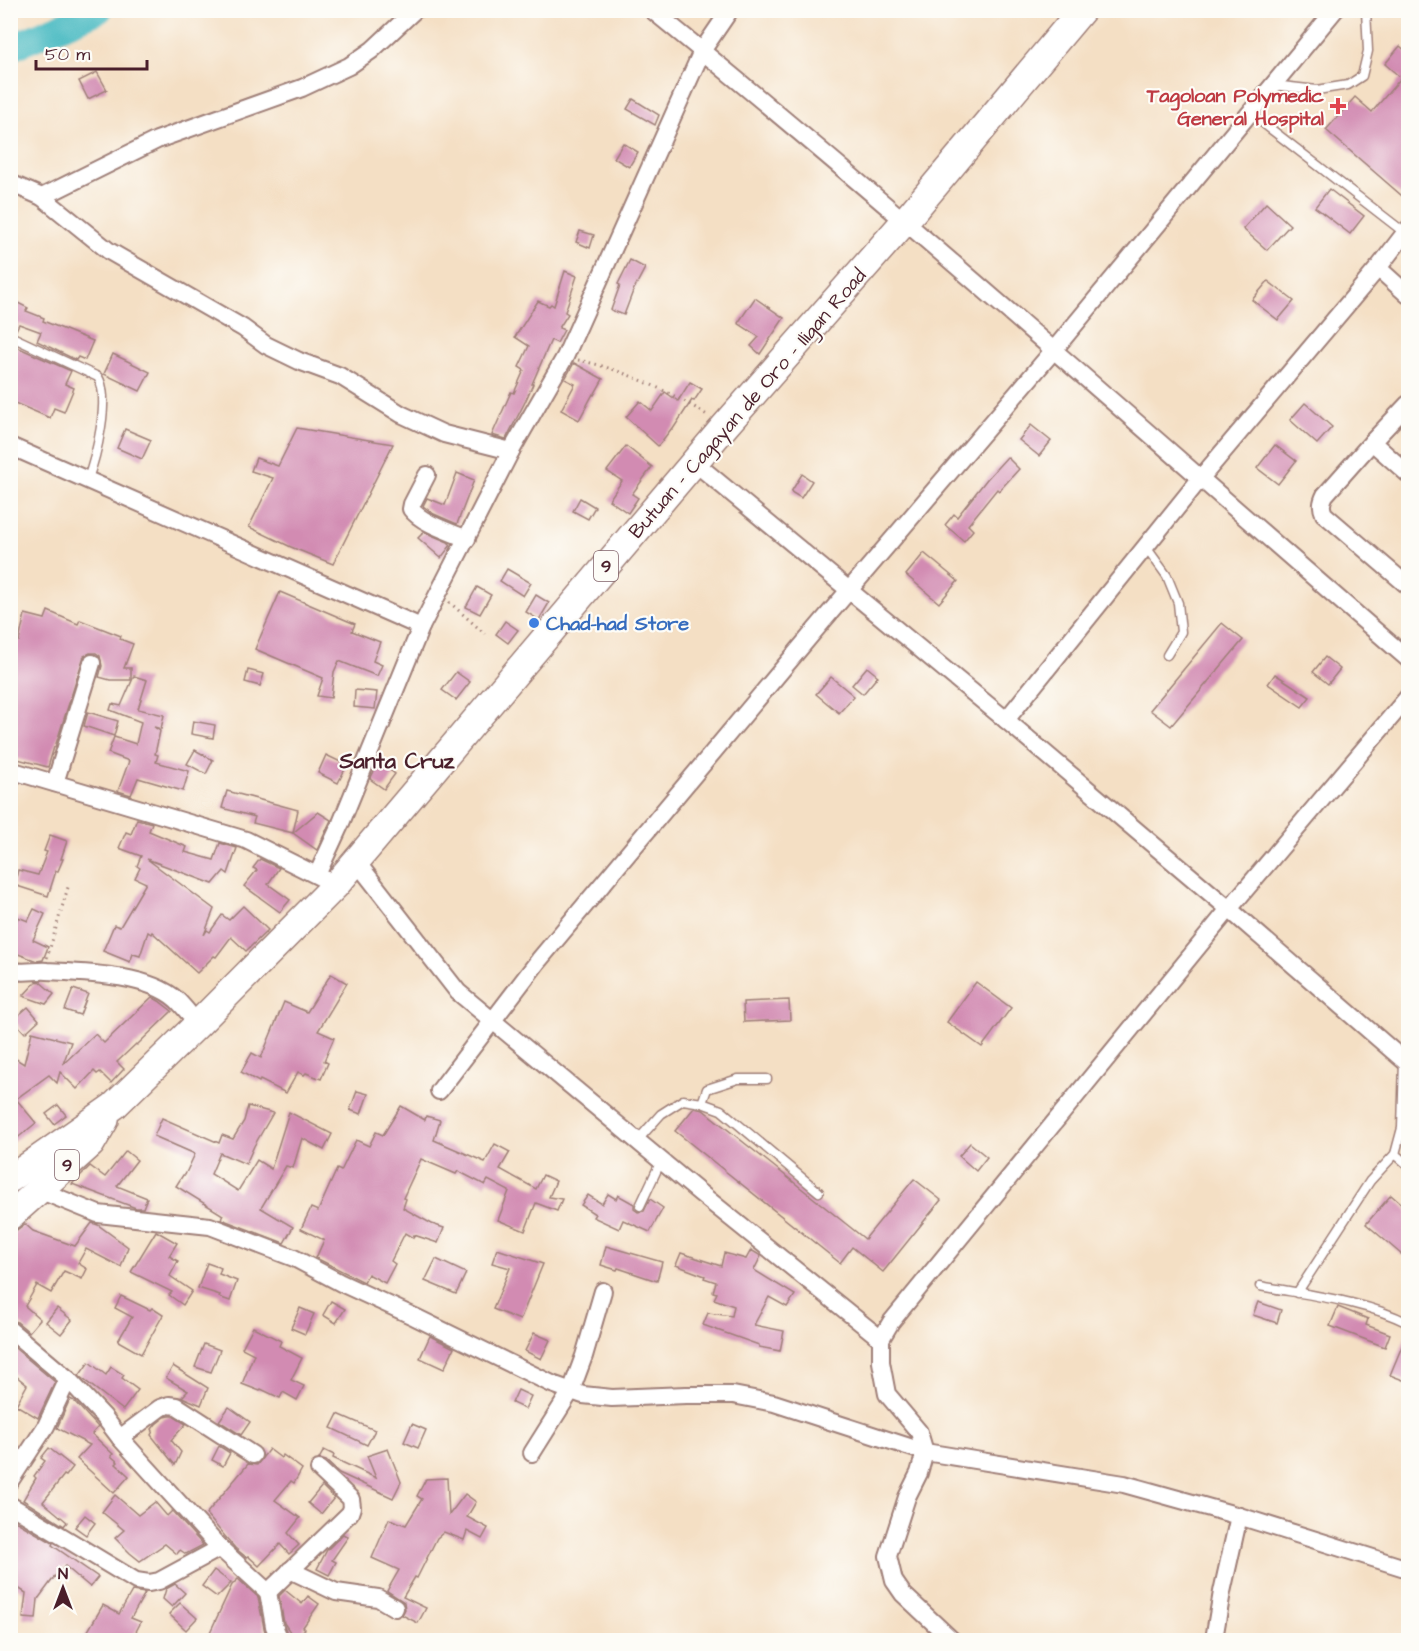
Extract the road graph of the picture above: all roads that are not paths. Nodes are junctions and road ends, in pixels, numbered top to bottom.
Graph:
1 (415, 10) edge
2 (652, 10) edge
3 (730, 10) edge
4 (1082, 10) edge
5 (1335, 10) edge
6 (1366, 10) edge
7 (702, 51) junction
8 (1273, 86) junction
9 (1250, 113) junction
10 (10, 183) edge
11 (42, 198) junction
12 (905, 220) junction
13 (1407, 231) edge
14 (1378, 268) junction
15 (1408, 295) edge
16 (10, 336) edge
17 (1053, 351) junction
18 (1408, 404) edge
19 (1372, 442) junction
20 (10, 446) edge
21 (511, 451) junction
22 (694, 462) junction
23 (1408, 474) edge
24 (427, 475) dead end
25 (1200, 479) junction
26 (87, 481) junction
27 (467, 539) junction
28 (1146, 547) junction
29 (1408, 586) edge
30 (849, 591) junction
31 (421, 627) junction
32 (1167, 656) dead end
33 (1408, 659) edge
34 (92, 663) dead end
35 (1408, 697) edge
36 (1006, 720) junction
37 (10, 770) edge
38 (55, 783) junction
39 (356, 861) junction
40 (326, 880) junction
41 (1228, 909) junction
42 (12, 972) edge
43 (492, 1022) junction
44 (198, 1024) junction
45 (1406, 1062) edge
46 (767, 1079) dead end
47 (439, 1090) dead end
48 (702, 1103) junction
49 (114, 1106) junction
50 (637, 1141) junction
51 (1395, 1154) junction
52 (661, 1161) junction
53 (1408, 1165) edge
54 (10, 1179) edge
55 (39, 1190) junction
56 (819, 1192) dead end
57 (640, 1206) dead end
58 (10, 1216) edge
59 (1260, 1286) dead end
60 (603, 1291) dead end
61 (1297, 1293) junction
62 (1408, 1323) edge
63 (10, 1330) edge
64 (881, 1339) junction
65 (68, 1379) junction
66 (571, 1391) junction
67 (120, 1438) junction
68 (925, 1452) junction
69 (532, 1453) dead end
70 (253, 1455) dead end
71 (319, 1469) dead end
72 (10, 1480) edge
73 (10, 1505) edge
74 (1239, 1516) junction
75 (220, 1548) junction
76 (1408, 1569) edge
77 (290, 1570) junction
78 (268, 1592) junction
79 (395, 1608) dead end
80 (280, 1641) edge
81 (952, 1641) edge
82 (1216, 1641) edge

1 - 11 street
2 - 7 street
3 - 7 street
4 - 12 highway, Butuan – Cagayan de Oro – Iligan Road / 9
5 - 8 street
6 - 8 lane
7 - 12 street
7 - 21 street
8 - 9 street
9 - 13 lane
9 - 17 street
10 - 11 street
11 - 21 street
12 - 17 street
12 - 22 highway, Butuan – Cagayan de Oro – Iligan Road / 9
13 - 14 street
14 - 15 street
14 - 25 street
16 - 26 lane
17 - 25 street
17 - 30 street
18 - 19 street
19 - 23 street
19 - 29 street
20 - 26 street
21 - 27 street
22 - 30 street
22 - 39 highway, Butuan – Cagayan de Oro – Iligan Road / 9
24 - 27 street
25 - 28 street
25 - 33 street
26 - 31 street
27 - 31 street
28 - 32 lane
28 - 36 street
30 - 36 street
30 - 43 street
31 - 40 street
34 - 38 street
35 - 41 street
36 - 41 street
37 - 38 street
38 - 40 street
39 - 40 highway, Butuan – Cagayan de Oro – Iligan Road / 9
39 - 43 street
40 - 44 highway, Butuan – Cagayan de Oro – Iligan Road / 9
41 - 45 street
41 - 64 street
42 - 44 street
43 - 47 street
43 - 50 street
44 - 49 highway, Butuan – Cagayan de Oro – Iligan Road / 9
45 - 51 lane
46 - 48 lane
48 - 50 lane
48 - 56 lane
49 - 54 highway, Butuan – Cagayan de Oro – Iligan Road / 9
49 - 55 highway, Butuan – Cagayan de Oro – Iligan Road / 9
50 - 52 street
51 - 53 lane
51 - 61 lane
52 - 57 lane
52 - 64 street
55 - 58 highway, Butuan – Cagayan de Oro – Iligan Road / 9
55 - 66 street
59 - 61 lane
60 - 66 street
61 - 62 lane
63 - 65 street
64 - 68 street
65 - 67 street
65 - 72 street
66 - 68 street
66 - 69 street
67 - 70 street
67 - 75 street
68 - 74 street
68 - 81 street
71 - 77 street
73 - 75 street
74 - 76 street
74 - 82 street
75 - 78 street
77 - 78 street
77 - 79 street
78 - 80 street

